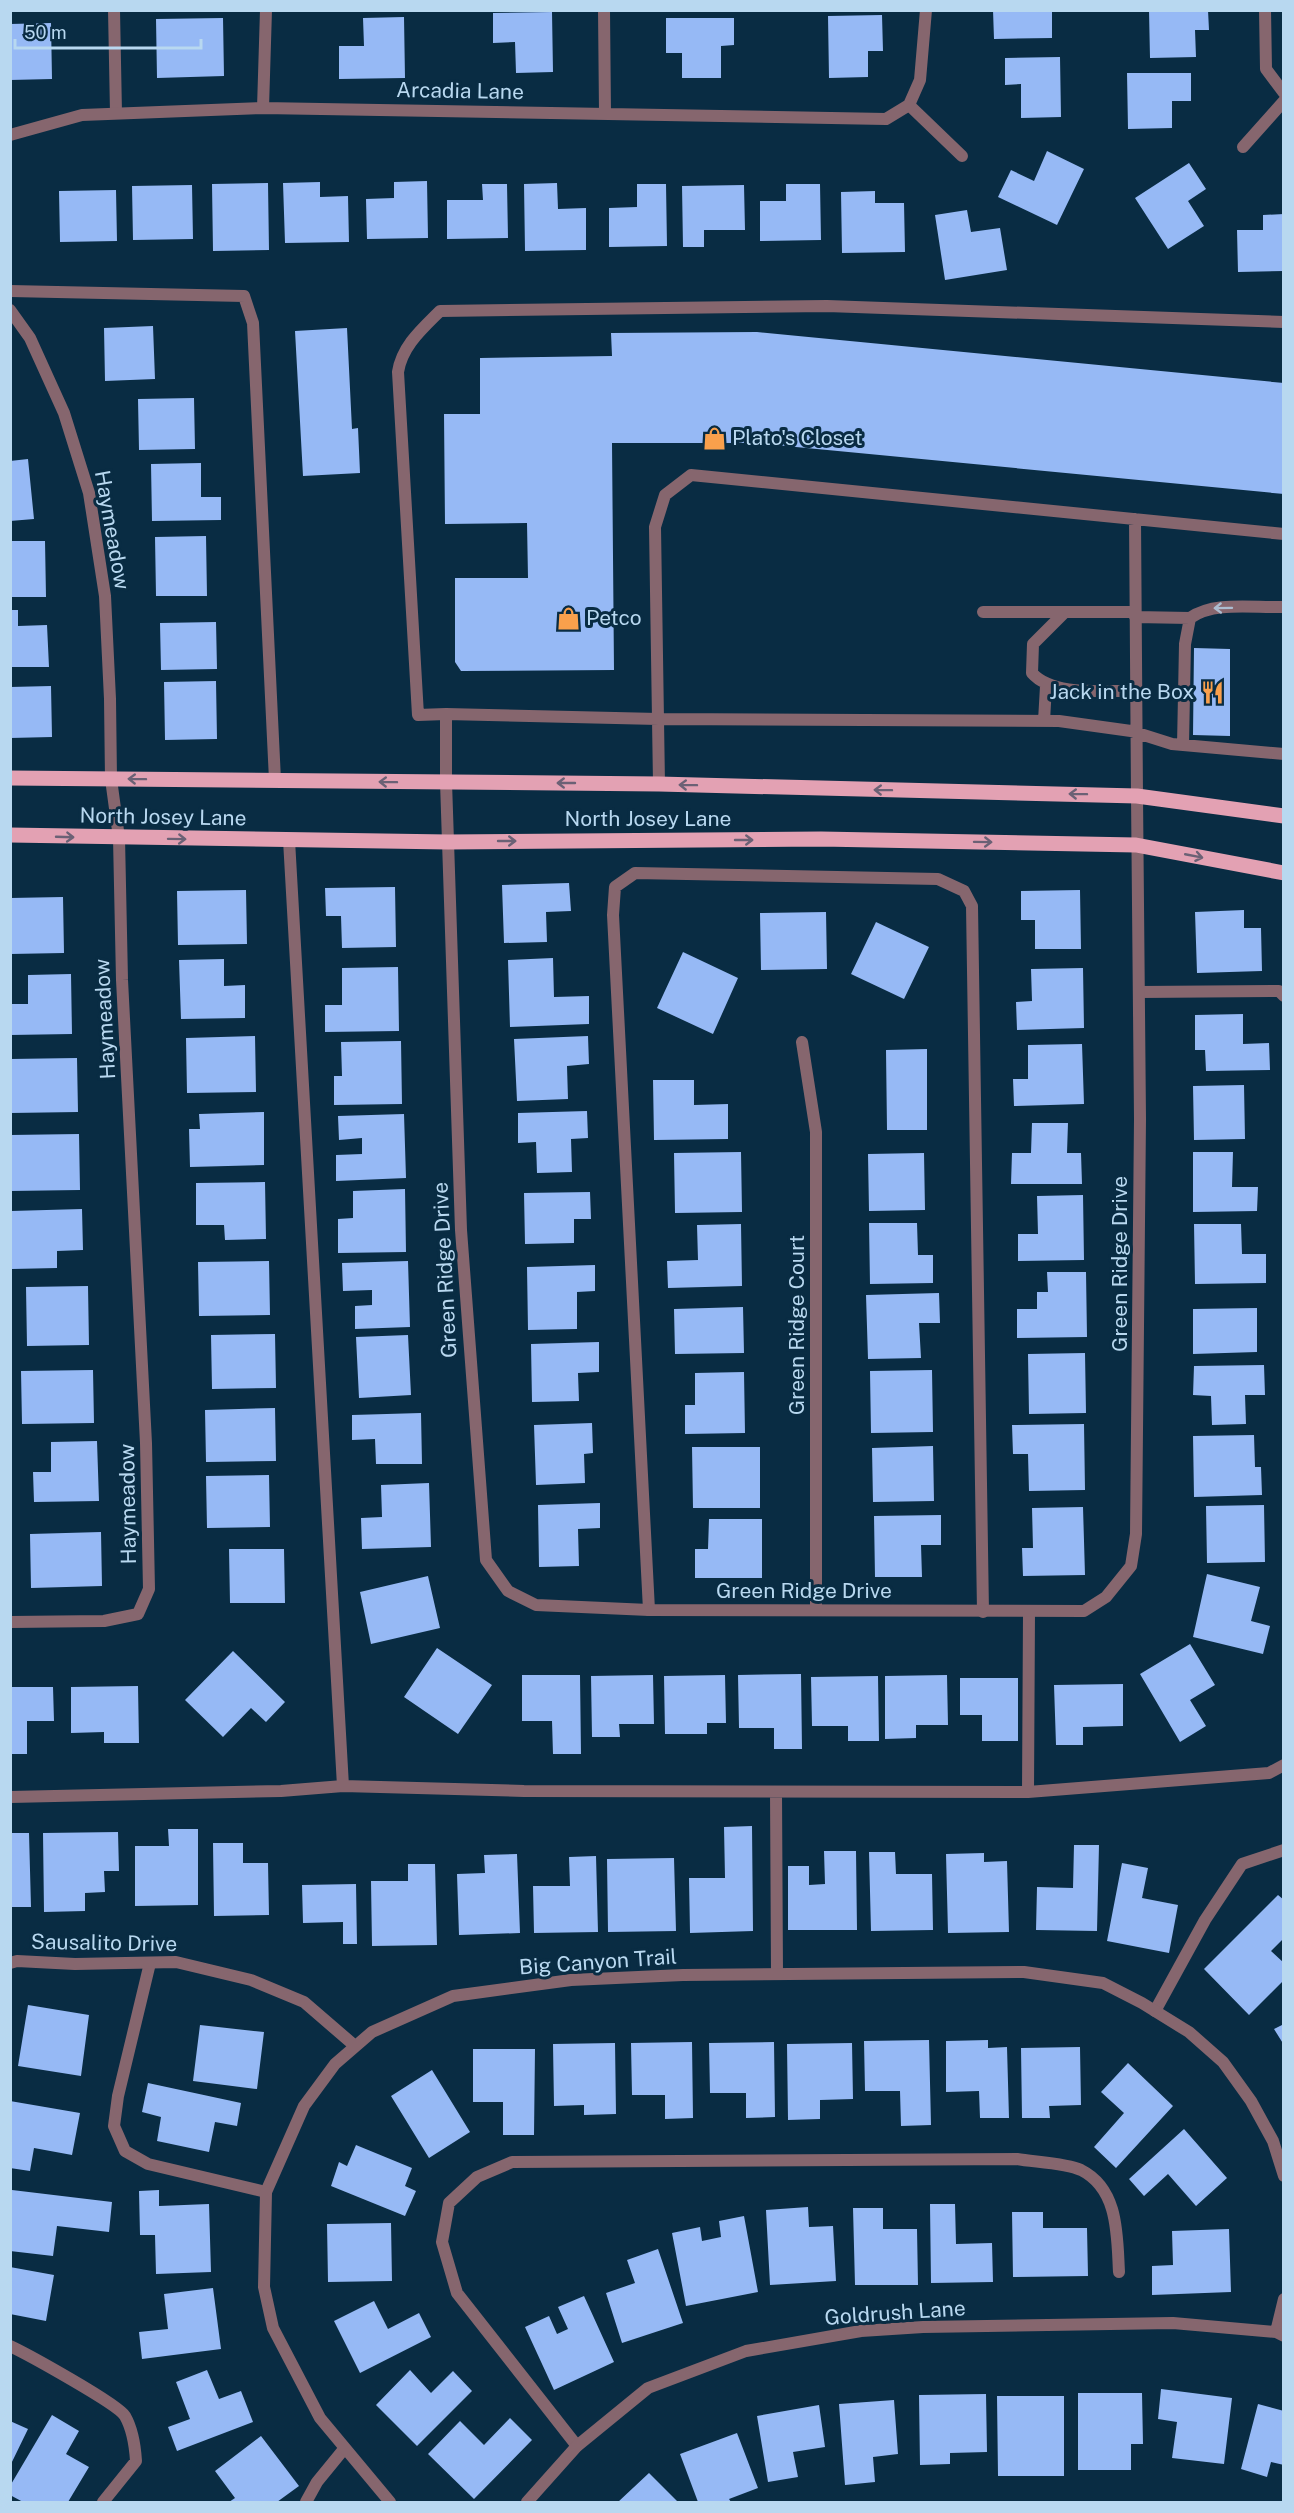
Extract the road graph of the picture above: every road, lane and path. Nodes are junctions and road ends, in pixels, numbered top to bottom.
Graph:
1 (114, 10) edge
2 (266, 10) edge
3 (604, 10) edge
4 (926, 10) edge
5 (1265, 10) edge
6 (1284, 93) edge
7 (1284, 101) edge
8 (909, 105) junction
9 (263, 108) junction
10 (116, 112) junction
11 (604, 113) junction
12 (10, 135) edge
13 (1243, 147) dead end
14 (962, 156) dead end
15 (10, 291) edge
16 (10, 310) edge
17 (1284, 322) edge
18 (1135, 519) junction
19 (1284, 534) edge
20 (1282, 607) dead end
21 (983, 612) dead end
22 (1065, 612) junction
23 (1135, 614) junction
24 (1190, 618) junction
25 (1046, 686) junction
26 (1135, 691) junction
27 (446, 714) junction
28 (658, 719) junction
29 (1044, 721) junction
30 (1136, 733) junction
31 (1183, 745) junction
32 (1284, 754) edge
33 (10, 778) edge
34 (111, 779) junction
35 (275, 780) junction
36 (446, 782) junction
37 (659, 784) junction
38 (1137, 796) junction
39 (1284, 816) edge
40 (10, 835) edge
41 (119, 838) junction
42 (289, 840) junction
43 (448, 842) junction
44 (1136, 845) junction
45 (1284, 873) edge
46 (1138, 992) junction
47 (1284, 996) edge
48 (802, 1042) dead end
49 (816, 1609) junction
50 (649, 1610) junction
51 (982, 1612) junction
52 (1029, 1612) junction
53 (10, 1622) edge
54 (1284, 1765) edge
55 (343, 1786) junction
56 (1028, 1791) junction
57 (776, 1792) junction
58 (10, 1797) edge
59 (1284, 1850) edge
60 (150, 1963) junction
61 (10, 1964) edge
62 (777, 1974) junction
63 (1155, 2011) junction
64 (355, 2046) junction
65 (1284, 2176) edge
66 (266, 2192) junction
67 (1119, 2272) dead end
68 (1284, 2299) edge
69 (1280, 2334) edge
70 (10, 2346) edge
71 (577, 2446) junction
72 (344, 2449) junction
73 (103, 2502) edge
74 (306, 2502) edge
75 (390, 2502) edge
76 (527, 2502) edge

1 - 10 street
2 - 9 street
3 - 11 street
4 - 8 street
5 - 6 street
7 - 13 street
8 - 11 street, Arcadia Lane
8 - 14 street
9 - 10 street, Arcadia Lane
9 - 11 street, Arcadia Lane
10 - 12 street, Arcadia Lane
15 - 35 street
16 - 34 street, Haymeadow
17 - 27 street
18 - 19 street
18 - 23 street, Green Ridge Drive
18 - 28 street
20 -> 24 street
21 - 22 street
22 - 23 street
22 - 25 street
23 - 24 street
23 - 26 street, Green Ridge Drive
24 - 31 street
25 - 26 street
25 - 29 street
26 - 30 street, Green Ridge Drive
27 - 28 street
27 - 36 street, Green Ridge Drive
28 - 29 street
28 - 37 street
29 - 30 street
30 - 31 street
30 - 38 street, Green Ridge Drive
31 - 32 street
33 - 34 main road, North Josey Lane
35 -> 34 main road, North Josey Lane
34 - 41 street, Haymeadow
36 -> 35 main road, North Josey Lane
37 -> 36 main road, North Josey Lane
36 - 43 street, Green Ridge Drive
38 -> 37 main road, North Josey Lane
38 - 39 main road, North Josey Lane
38 - 44 street, Green Ridge Drive
40 -> 41 main road, North Josey Lane
41 -> 42 main road, North Josey Lane
41 - 53 street, Haymeadow
42 - 43 main road, North Josey Lane
42 - 55 street
43 -> 44 main road, North Josey Lane
43 - 50 street, Green Ridge Drive
44 -> 45 main road, North Josey Lane
44 - 46 street, Green Ridge Drive
46 - 47 street
46 - 52 street, Green Ridge Drive
48 - 49 street, Green Ridge Court
49 - 50 street, Green Ridge Drive
49 - 51 street, Green Ridge Drive
50 - 51 street
51 - 52 street, Green Ridge Drive
52 - 56 street
54 - 56 street
55 - 57 street
55 - 58 street
56 - 57 street
57 - 62 street
59 - 63 street
60 - 61 street, Sausalito Drive
60 - 64 street, Sausalito Drive
60 - 66 street
62 - 63 street, Big Canyon Trail
62 - 64 street, Big Canyon Trail
63 - 65 street, Big Canyon Trail
64 - 66 street, Big Canyon Trail
66 - 72 street, Big Canyon Trail
67 - 71 street
68 - 69 street
69 - 71 street, Goldrush Lane
70 - 73 street
71 - 76 street, Goldrush Lane
72 - 74 street
72 - 75 street, Big Canyon Trail

